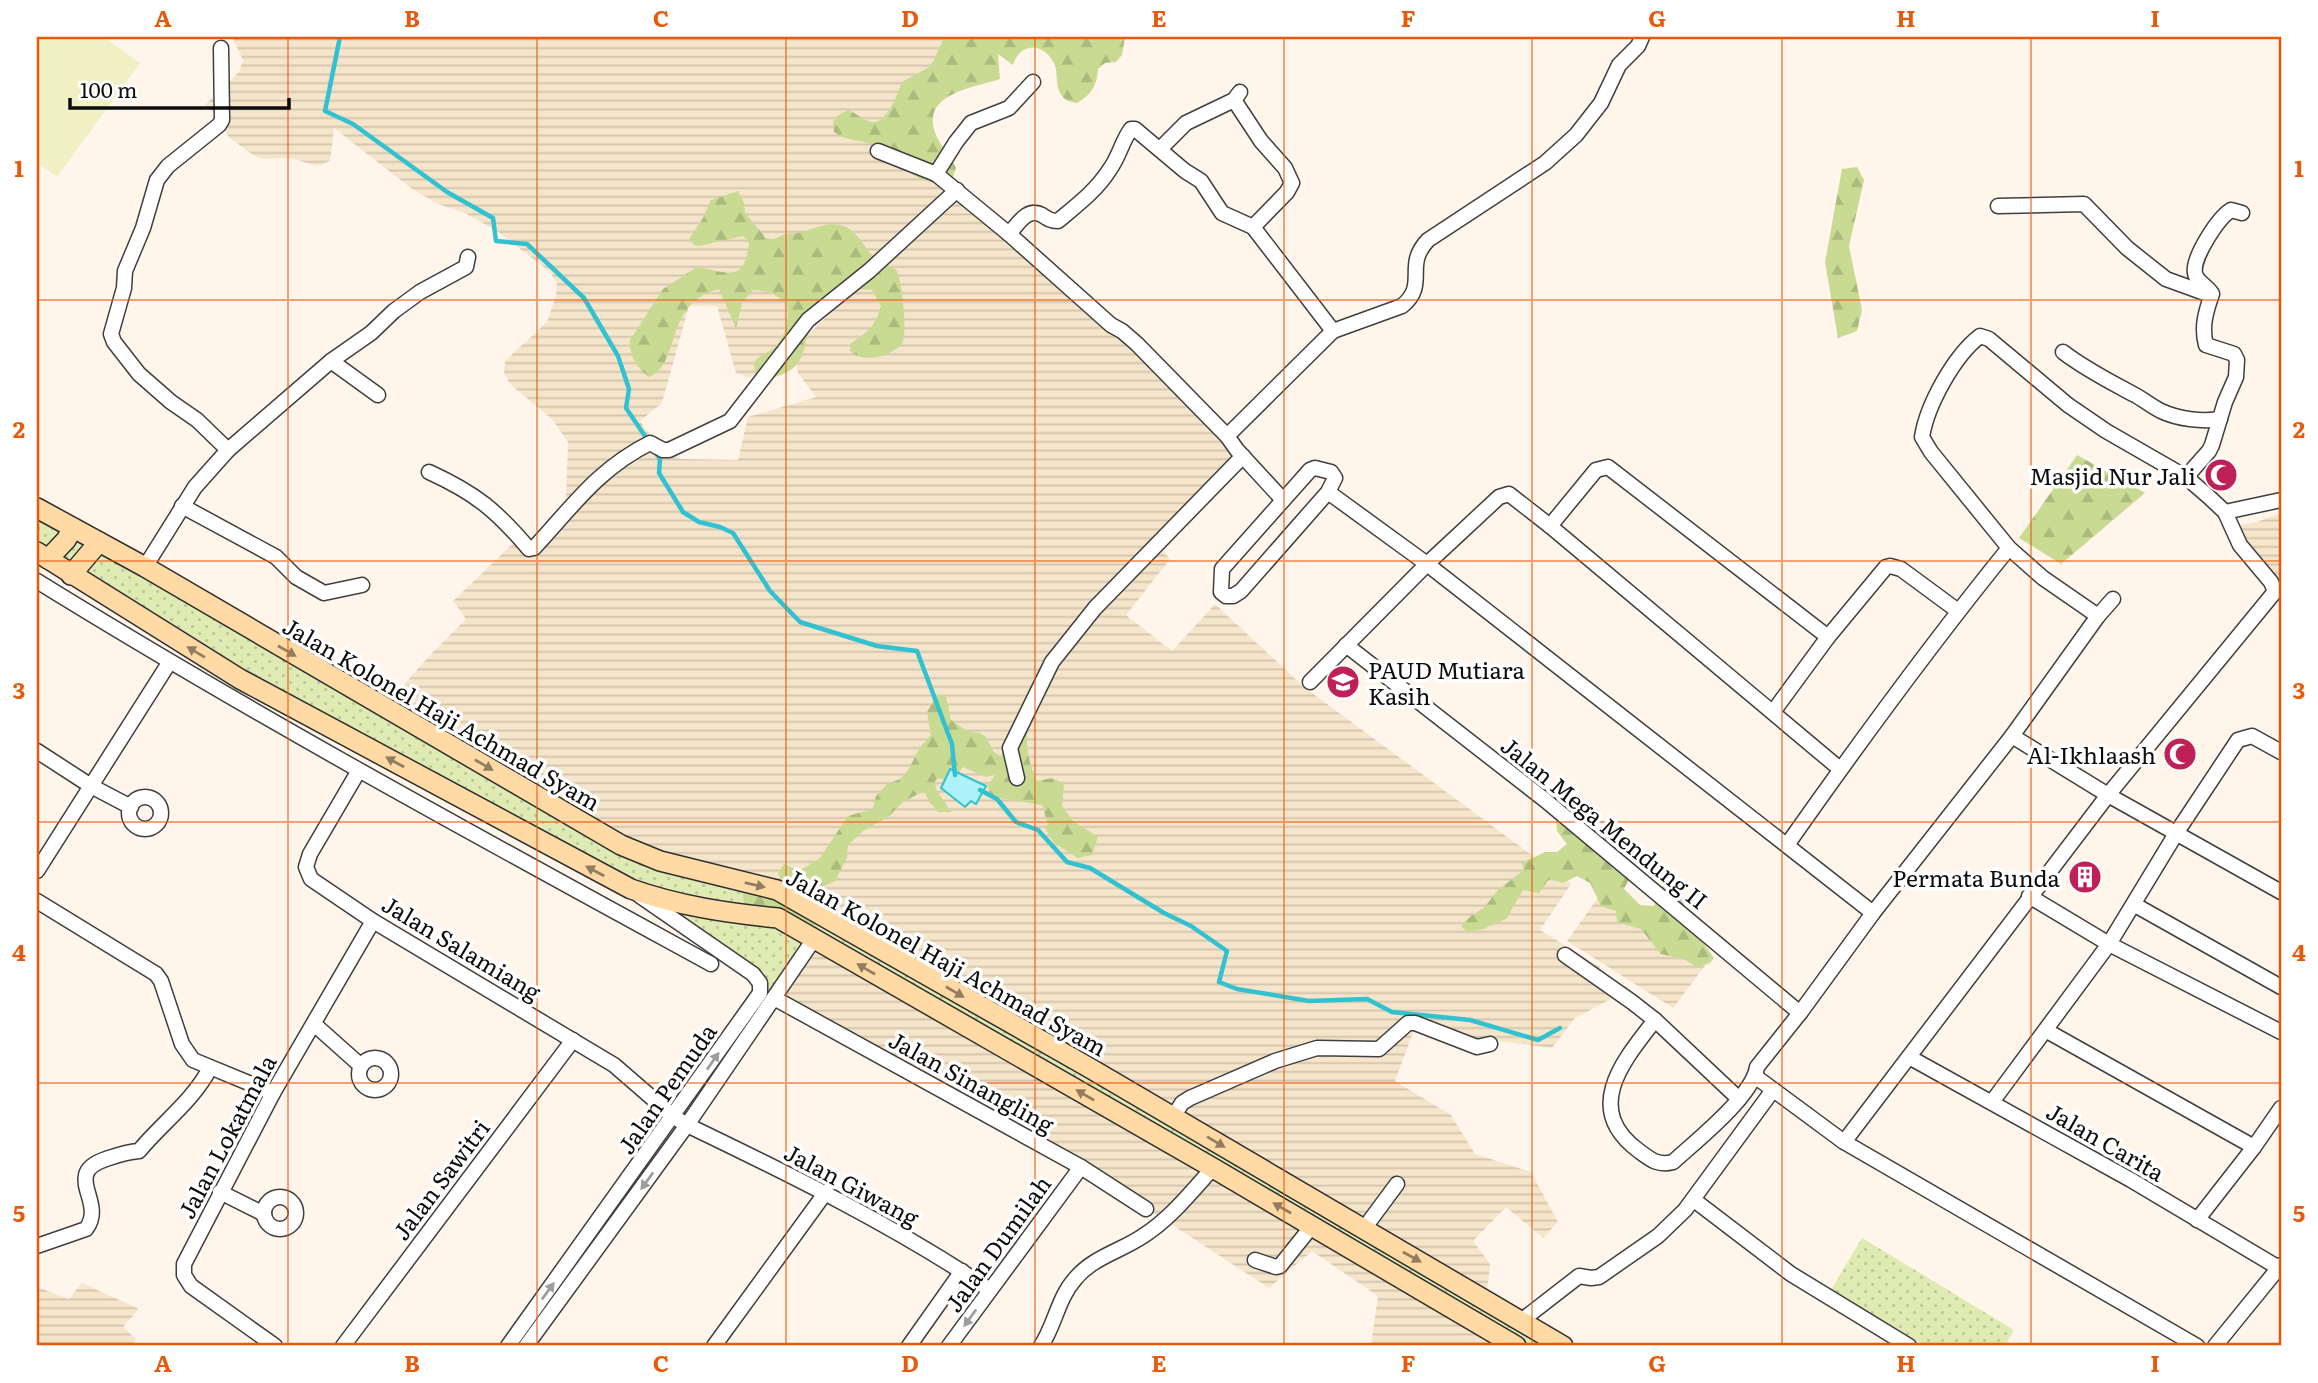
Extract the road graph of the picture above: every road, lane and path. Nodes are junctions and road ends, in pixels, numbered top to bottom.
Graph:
1 (1642, 37) edge
2 (220, 48) dead end
3 (1033, 82) dead end
4 (1160, 149) junction
5 (878, 150) dead end
6 (936, 174) junction
7 (957, 190) junction
8 (1998, 206) dead end
9 (2242, 213) dead end
10 (1253, 227) junction
11 (1010, 234) junction
12 (468, 257) dead end
13 (2211, 296) junction
14 (1333, 331) junction
15 (2063, 352) dead end
16 (331, 361) junction
17 (378, 395) dead end
18 (2220, 419) junction
19 (1227, 436) junction
20 (228, 450) junction
21 (1242, 456) junction
22 (429, 472) dead end
23 (2186, 477) junction
24 (1328, 492) junction
25 (2281, 499) edge
26 (1283, 500) junction
27 (182, 506) junction
28 (37, 508) edge
29 (2225, 512) junction
30 (1550, 526) junction
31 (73, 528) junction
32 (99, 542) junction
33 (2009, 548) junction
34 (42, 556) edge
35 (1427, 564) junction
36 (145, 567) junction
37 (71, 575) junction
38 (37, 581) edge
39 (362, 586) dead end
40 (2113, 599) dead end
41 (1958, 611) junction
42 (2098, 616) junction
43 (1828, 637) junction
44 (1346, 645) junction
45 (169, 663) junction
46 (1310, 682) dead end
47 (1773, 712) junction
48 (2012, 736) junction
49 (37, 751) edge
50 (2281, 752) edge
51 (1840, 769) junction
52 (358, 772) junction
53 (1017, 778) dead end
54 (91, 786) junction
55 (2108, 795) junction
56 (131, 807) dead end
57 (2177, 832) junction
58 (1787, 845) junction
59 (37, 872) edge
60 (631, 889) junction
61 (2281, 892) edge
62 (2029, 896) junction
63 (37, 901) edge
64 (2135, 905) junction
65 (1873, 913) junction
66 (373, 921) junction
67 (814, 939) junction
68 (2109, 944) junction
69 (1565, 955) dead end
70 (711, 964) dead end
71 (2281, 987) edge
72 (774, 998) junction
73 (993, 1013) junction
74 (1800, 1013) junction
75 (1655, 1020) junction
76 (314, 1024) junction
77 (2047, 1031) junction
78 (2281, 1032) edge
79 (982, 1035) junction
80 (573, 1040) junction
81 (1490, 1044) dead end
82 (1909, 1057) junction
83 (360, 1065) dead end
84 (209, 1068) junction
85 (1755, 1077) junction
86 (1773, 1090) junction
87 (273, 1093) junction
88 (1739, 1099) junction
89 (1992, 1102) junction
90 (2281, 1108) edge
91 (674, 1117) junction
92 (1173, 1117) junction
93 (687, 1125) junction
94 (1844, 1142) junction
95 (2254, 1147) junction
96 (1081, 1167) junction
97 (1213, 1168) junction
98 (1397, 1184) dead end
99 (220, 1192) junction
100 (826, 1192) junction
101 (1694, 1200) junction
102 (1146, 1209) dead end
103 (264, 1214) dead end
104 (2197, 1220) junction
105 (1312, 1226) junction
106 (1363, 1230) junction
107 (37, 1246) edge
108 (1255, 1260) dead end
109 (2280, 1266) edge
110 (962, 1271) junction
111 (990, 1290) junction
112 (1521, 1321) junction
113 (1513, 1344) edge
114 (1556, 1344) edge
115 (275, 1346) edge
116 (343, 1346) edge
117 (508, 1346) edge
118 (526, 1346) edge
119 (714, 1346) edge
120 (909, 1346) edge
121 (949, 1346) edge
122 (1041, 1346) edge
123 (1909, 1346) edge
124 (2197, 1346) edge
125 (2215, 1346) edge

1 - 14 street
2 - 20 street
3 - 6 street
4 - 10 street
4 - 10 street
4 - 11 street
5 - 6 street
6 - 7 street
7 - 11 street
7 - 22 street
8 - 13 street
9 - 13 street
10 - 14 street
11 - 19 street
12 - 16 street
13 - 18 street
14 - 19 street
15 - 18 street
16 - 17 street
16 - 20 street
18 - 23 street
19 - 21 street
20 - 27 street
21 - 26 street
21 - 53 street
23 - 29 street
23 - 33 street
24 - 26 street
24 - 26 street
24 - 35 street
25 - 29 street
27 - 36 street
27 - 39 street
28 - 31 main road, Jalan Kolonel Haji Achmad Syam
29 - 55 street
30 - 35 street
30 - 43 street
30 - 47 street
31 - 32 main road, Jalan Kolonel Haji Achmad Syam
31 - 34 main road
32 - 36 main road, Jalan Kolonel Haji Achmad Syam
32 - 37 main road
33 - 41 street
33 - 42 street
34 - 37 main road, Jalan Kolonel Haji Achmad Syam
35 - 44 street
35 - 58 street
36 -> 73 main road, Jalan Kolonel Haji Achmad Syam
60 -> 37 main road, Jalan Kolonel Haji Achmad Syam
38 - 45 street
40 - 42 street
41 - 43 street
41 - 51 street
42 - 48 street
43 - 47 street
44 - 46 street
44 - 74 street, Jalan Mega Mendung II
45 - 52 street
45 - 54 street
47 - 51 street
48 - 55 street
48 - 65 street
49 - 54 street
50 - 57 street
51 - 58 street
52 - 66 street, Jalan Salamiang
52 - 70 street
54 - 56 street
54 - 59 street
55 - 57 street
55 - 62 street
57 - 61 street
57 - 64 street
58 - 65 street
60 - 67 main road, Jalan Kolonel Haji Achmad Syam
91 -> 60 street, Jalan Pemuda
62 - 68 street
62 - 82 street
63 - 84 street
64 - 68 street
64 - 71 street
65 - 74 street
66 - 76 street, Jalan Lokatmala
66 - 80 street, Jalan Salamiang
67 - 72 street, Jalan Pemuda
79 -> 67 main road, Jalan Kolonel Haji Achmad Syam
68 - 77 street
68 - 78 street
69 - 75 street
72 - 93 street, Jalan Pemuda
72 - 96 street, Jalan Sinangling
73 - 79 main road
73 - 92 main road, Jalan Kolonel Haji Achmad Syam
74 - 85 street
75 - 88 street
75 - 88 street
76 - 83 street
76 - 87 street, Jalan Lokatmala
77 - 89 street
77 - 95 street
97 -> 79 main road, Jalan Kolonel Haji Achmad Syam
80 - 91 street, Jalan Salamiang
80 - 116 street, Jalan Sawitri
81 - 92 street
82 - 89 street, Jalan Carita
82 - 94 street
84 - 87 street
84 - 107 street
85 - 86 street
85 - 88 street
86 - 94 street
86 - 101 street
87 - 99 street, Jalan Lokatmala
89 - 104 street, Jalan Carita
90 - 95 street
91 - 93 street, Jalan Salamiang
117 -> 91 street, Jalan Pemuda
92 -> 106 main road, Jalan Kolonel Haji Achmad Syam
93 - 100 street, Jalan Giwang
93 -> 118 street, Jalan Pemuda
94 - 124 street
95 - 104 street
96 - 102 street, Jalan Sinangling
96 - 111 street, Jalan Dumilah
105 -> 97 main road, Jalan Kolonel Haji Achmad Syam
97 - 122 street
98 - 106 street
99 - 103 street
99 - 115 street, Jalan Lokatmala
100 - 110 street, Jalan Giwang
100 - 119 street
101 - 112 street
101 - 123 street
104 - 109 street, Jalan Carita
105 - 108 street
105 - 113 main road, Jalan Kolonel Haji Achmad Syam
106 -> 112 main road, Jalan Kolonel Haji Achmad Syam
109 - 125 street
110 - 111 street, Jalan Giwang
110 - 120 street, Jalan Dumilah
111 -> 121 street, Jalan Dumilah
112 - 114 main road, Jalan Kolonel Haji Achmad Syam

